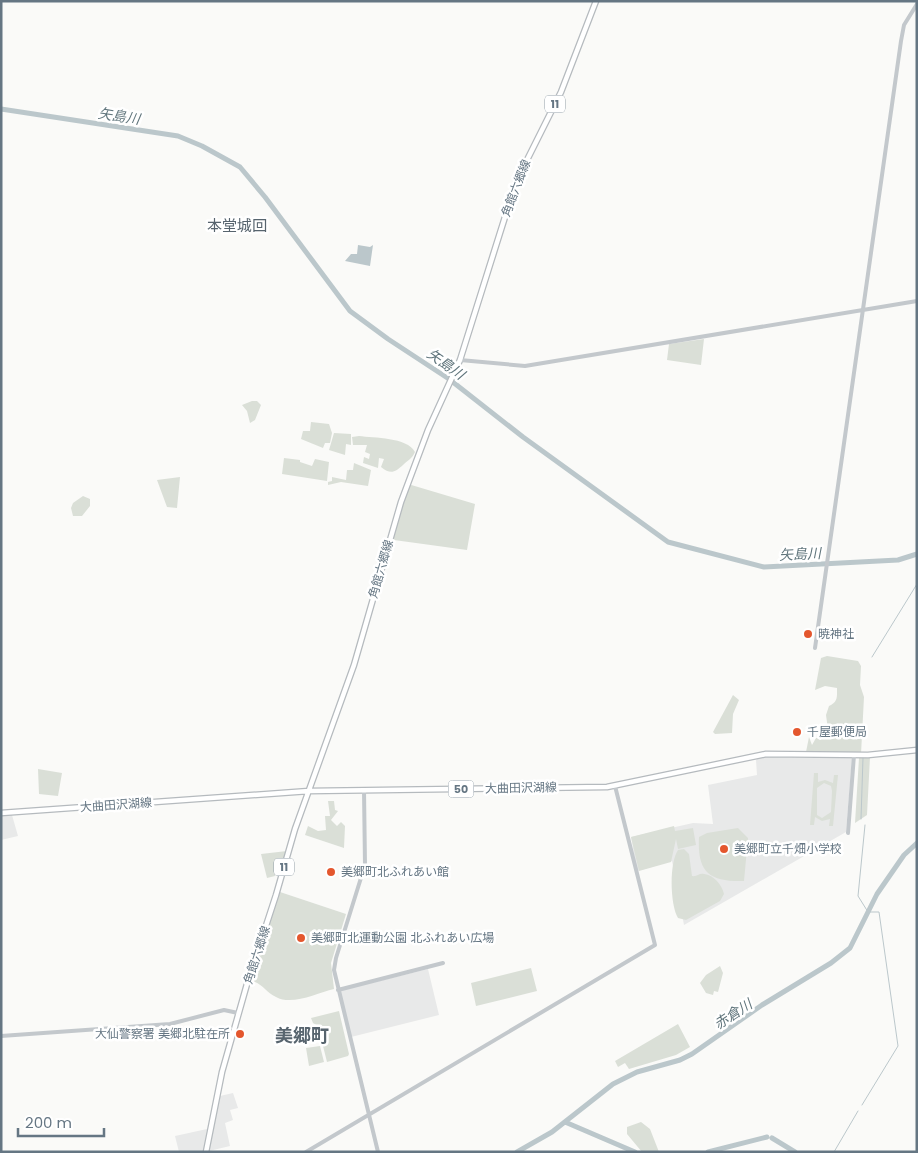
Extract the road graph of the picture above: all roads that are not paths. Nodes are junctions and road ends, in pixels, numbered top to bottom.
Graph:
1 (596, 1) edge
2 (917, 4) edge
3 (917, 301) edge
4 (862, 310) junction
5 (460, 360) junction
6 (815, 648) dead end
7 (917, 750) edge
8 (854, 755) junction
9 (616, 786) junction
10 (364, 790) junction
11 (309, 791) junction
12 (1, 813) edge
13 (848, 832) dead end
14 (443, 963) dead end
15 (338, 990) junction
16 (238, 1013) junction
17 (1, 1036) edge
18 (369, 1114) junction
19 (206, 1152) edge
20 (306, 1152) edge
21 (378, 1152) edge

1 - 5 main road, 角館六郷線 / 11
2 - 4 street
3 - 4 street
4 - 5 street
4 - 6 street
5 - 11 main road, 角館六郷線 / 11
7 - 8 main road, 大曲田沢湖線 / 50
8 - 9 main road, 大曲田沢湖線 / 50
8 - 13 street
9 - 10 main road, 大曲田沢湖線 / 50
9 - 18 street
10 - 11 main road, 大曲田沢湖線 / 50
10 - 15 street
11 - 12 main road, 大曲田沢湖線 / 50
11 - 16 main road, 角館六郷線 / 11
14 - 15 street
15 - 18 street
16 - 17 street
16 - 19 main road, 角館六郷線 / 11
18 - 20 street
18 - 21 street

